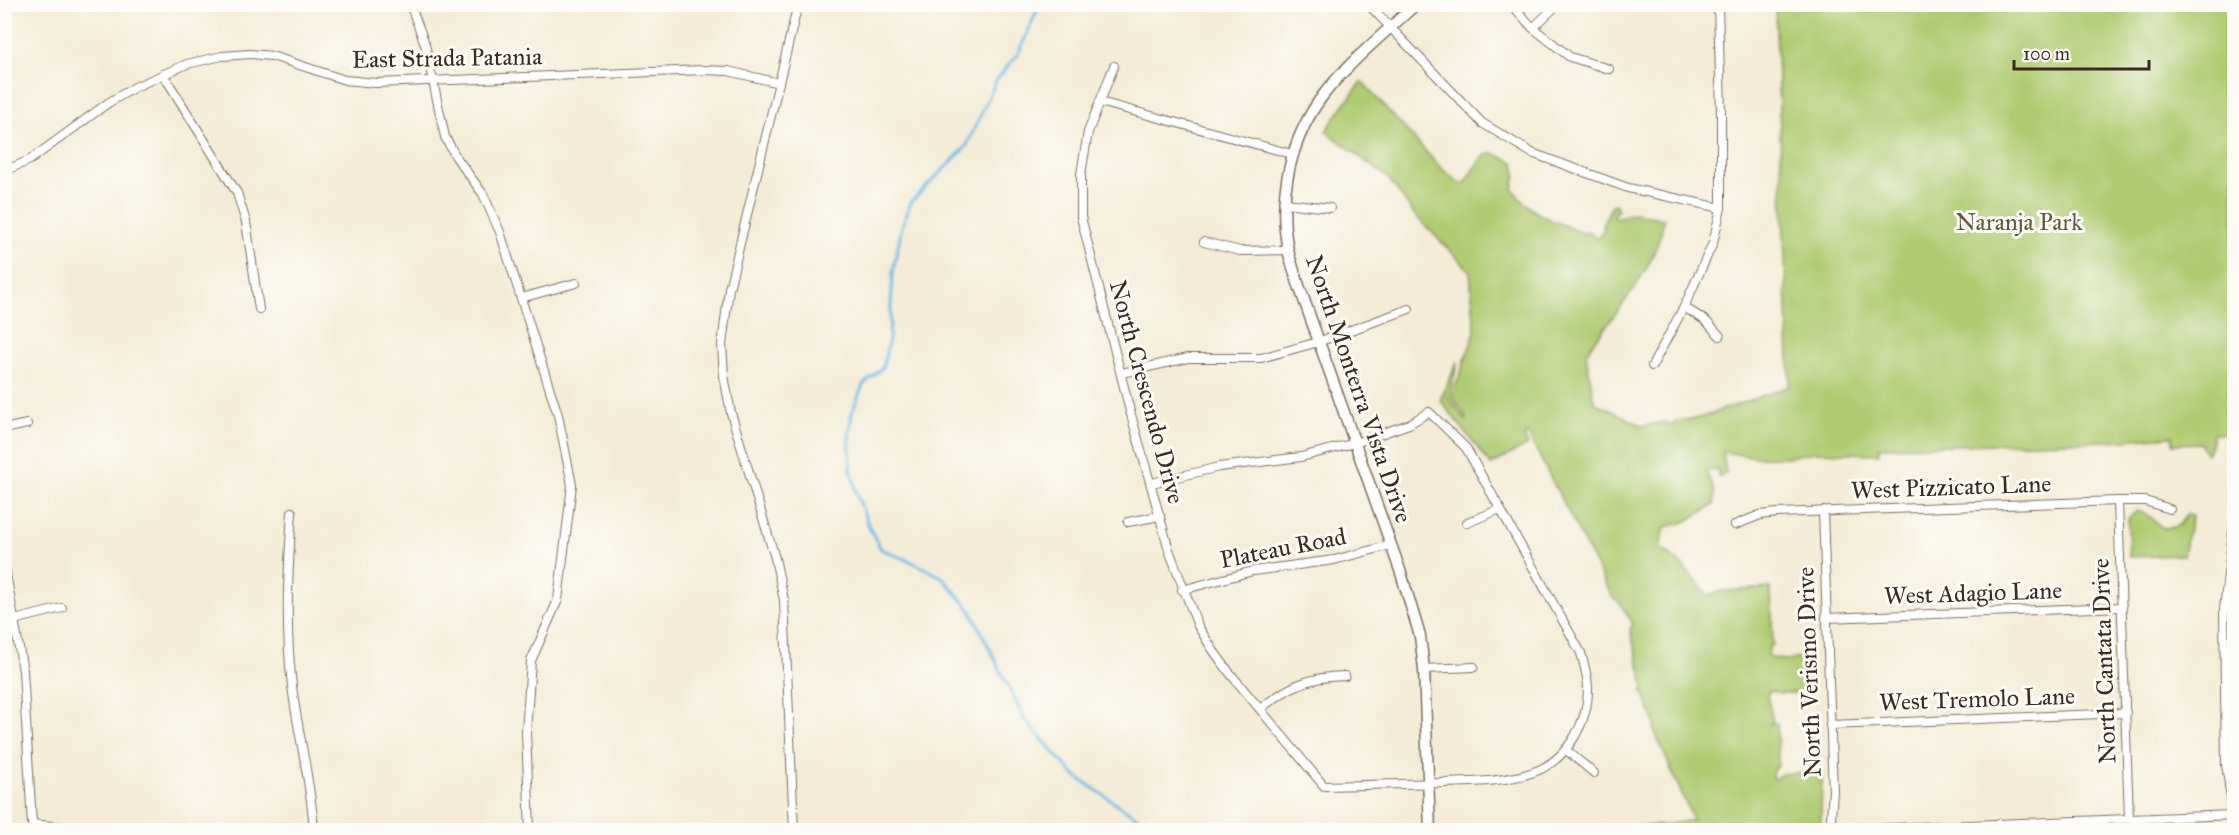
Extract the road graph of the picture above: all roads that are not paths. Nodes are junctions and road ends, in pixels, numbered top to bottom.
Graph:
1 (410, 4) edge
2 (798, 4) edge
3 (1368, 4) edge
4 (1416, 4) edge
5 (1511, 4) edge
6 (1558, 4) edge
7 (1718, 4) edge
8 (1391, 28) junction
9 (1533, 28) junction
10 (1114, 66) dead end
11 (1609, 69) dead end
12 (163, 74) junction
13 (433, 81) junction
14 (779, 83) junction
15 (1100, 102) junction
16 (1292, 154) junction
17 (4, 171) edge
18 (1285, 203) junction
19 (1330, 208) dead end
20 (1721, 208) junction
21 (1204, 242) dead end
22 (1288, 250) junction
23 (576, 283) dead end
24 (521, 298) junction
25 (1684, 307) junction
26 (259, 309) dead end
27 (1409, 309) dead end
28 (1720, 336) dead end
29 (1318, 342) junction
30 (1652, 366) dead end
31 (1122, 373) junction
32 (27, 424) dead end
33 (4, 429) edge
34 (1355, 443) junction
35 (1152, 483) junction
36 (2118, 501) junction
37 (1500, 509) junction
38 (2170, 510) dead end
39 (1823, 512) junction
40 (292, 513) dead end
41 (1160, 516) junction
42 (1128, 522) dead end
43 (1467, 524) dead end
44 (2235, 524) edge
45 (1735, 525) dead end
46 (1391, 545) junction
47 (4, 562) edge
48 (1182, 590) junction
49 (2122, 607) junction
50 (62, 608) dead end
51 (1826, 618) junction
52 (14, 620) junction
53 (1474, 666) dead end
54 (1424, 669) junction
55 (1345, 676) dead end
56 (1260, 709) junction
57 (2126, 713) junction
58 (1830, 725) junction
59 (1566, 750) junction
60 (1594, 773) dead end
61 (1428, 783) junction
62 (2234, 816) edge
63 (2129, 819) junction
64 (197, 831) edge
65 (314, 831) edge
66 (530, 831) edge
67 (794, 831) edge
68 (1430, 831) edge
69 (1830, 831) edge
70 (1840, 831) edge

1 - 13 street
2 - 14 street
3 - 8 street
4 - 8 street, North Monterra Vista Drive
5 - 9 street
6 - 9 street
7 - 20 street
8 - 16 street, North Monterra Vista Drive
8 - 20 street
9 - 11 street
10 - 15 street, North Crescendo Drive
12 - 13 street, East Strada Patania
12 - 17 street, East Strada Patania
12 - 26 street
13 - 14 street, East Strada Patania
13 - 24 street
14 - 67 street
15 - 16 street
15 - 31 street, North Crescendo Drive
16 - 18 street, North Monterra Vista Drive
18 - 19 street
18 - 22 street, North Monterra Vista Drive
20 - 25 street
21 - 22 street
22 - 29 street, North Monterra Vista Drive
23 - 24 street
24 - 66 street
25 - 28 street
25 - 30 street
27 - 29 street
29 - 31 street
29 - 34 street, North Monterra Vista Drive
31 - 35 street, North Crescendo Drive
32 - 33 street
34 - 35 street
34 - 37 street
34 - 46 street, North Monterra Vista Drive
35 - 41 street, North Crescendo Drive
36 - 38 street, West Pizzicato Lane
36 - 39 street, West Pizzicato Lane
36 - 49 street, North Cantata Drive
37 - 43 street
37 - 59 street
39 - 45 street, West Pizzicato Lane
39 - 51 street, North Verismo Drive
40 - 65 street
41 - 42 street
41 - 48 street, North Crescendo Drive
44 - 62 street
46 - 48 street, Plateau Road
46 - 54 street, North Monterra Vista Drive
47 - 52 street
48 - 56 street, North Crescendo Drive
49 - 51 street, West Adagio Lane
49 - 57 street, North Cantata Drive
50 - 52 street
51 - 58 street, North Verismo Drive
52 - 64 street
53 - 54 street
54 - 61 street, North Monterra Vista Drive
55 - 56 street
56 - 61 street, North Crescendo Drive
57 - 58 street, West Tremolo Lane
57 - 63 street, North Cantata Drive
58 - 69 street, North Verismo Drive
59 - 60 street
59 - 61 street
61 - 68 street, North Monterra Vista Drive
62 - 63 street
63 - 70 street

